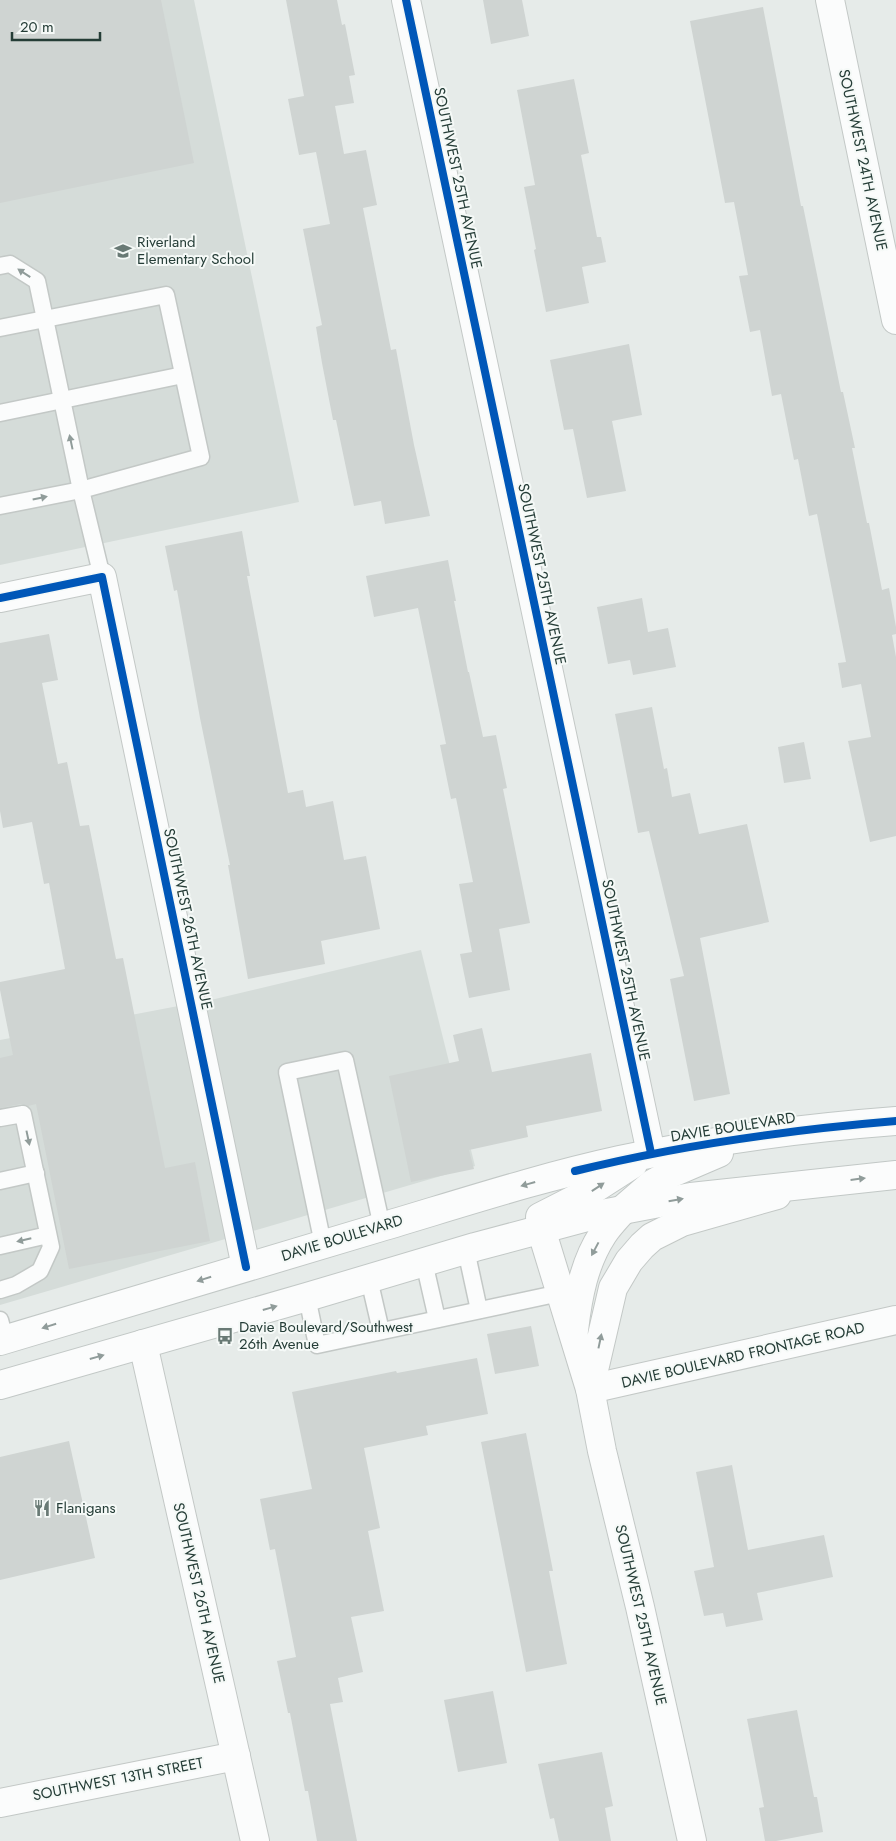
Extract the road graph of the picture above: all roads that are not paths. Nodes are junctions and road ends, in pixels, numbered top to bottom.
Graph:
1 (406, 0) edge
2 (830, 0) edge
3 (0, 266) edge
4 (45, 319) junction
5 (896, 320) edge
6 (0, 328) edge
7 (183, 375) junction
8 (62, 399) junction
9 (0, 413) edge
10 (80, 490) junction
11 (0, 506) edge
12 (102, 577) junction
13 (0, 598) edge
14 (0, 1118) edge
15 (896, 1120) edge
16 (759, 1136) junction
17 (651, 1154) junction
18 (36, 1173) junction
19 (896, 1175) edge
20 (0, 1181) edge
21 (820, 1183) junction
22 (623, 1210) junction
23 (382, 1226) junction
24 (540, 1229) junction
25 (48, 1235) junction
26 (323, 1244) junction
27 (0, 1246) edge
28 (470, 1248) junction
29 (424, 1262) junction
30 (246, 1267) junction
31 (369, 1279) junction
32 (0, 1290) edge
33 (560, 1293) junction
34 (306, 1297) junction
35 (479, 1310) junction
36 (437, 1319) junction
37 (896, 1320) edge
38 (381, 1331) junction
39 (2, 1333) edge
40 (573, 1336) junction
41 (143, 1344) junction
42 (0, 1385) edge
43 (590, 1389) junction
44 (236, 1756) junction
45 (0, 1803) edge
46 (256, 1841) edge
47 (692, 1841) edge

1 - 17 street, SOUTHWEST 25TH AVENUE
2 - 5 street, SOUTHWEST 24TH AVENUE
4 -> 3 lane
4 - 6 lane
4 - 7 lane
4 - 8 lane
7 - 8 lane
7 - 10 lane
8 - 9 lane
10 -> 8 lane
11 -> 10 lane
10 - 12 lane
12 - 13 street
12 - 30 street, SOUTHWEST 26TH AVENUE
14 -> 18 lane
15 - 16 street, DAVIE BOULEVARD
16 - 17 street, DAVIE BOULEVARD
16 - 22 street, SOUTHWEST 25TH AVENUE
17 -> 23 street, DAVIE BOULEVARD
28 -> 17 street
18 - 20 lane
18 - 25 lane
21 -> 19 street
22 -> 21 street
43 -> 21 street, SOUTHWEST 25TH AVENUE
22 - 24 street
22 -> 40 street, SOUTHWEST 25TH AVENUE
23 - 26 street, DAVIE BOULEVARD
23 - 26 lane
24 - 28 street
24 - 33 street, SOUTHWEST 25TH AVENUE
25 -> 27 lane
25 - 32 lane
26 - 30 street, DAVIE BOULEVARD
28 - 29 street
28 - 35 lane
29 - 31 street
29 - 36 lane
30 -> 39 street, DAVIE BOULEVARD
31 - 34 street
31 - 38 lane
33 - 35 lane
33 - 40 street, SOUTHWEST 25TH AVENUE
34 - 38 lane
41 -> 34 street
35 - 36 lane
36 - 38 lane
37 - 43 street, DAVIE BOULEVARD FRONTAGE ROAD
40 - 43 street, SOUTHWEST 25TH AVENUE
42 -> 41 street
41 - 44 street, SOUTHWEST 26TH AVENUE
43 - 47 street, SOUTHWEST 25TH AVENUE
44 - 45 street, SOUTHWEST 13TH STREET
44 - 46 street, SOUTHWEST 26TH AVENUE

